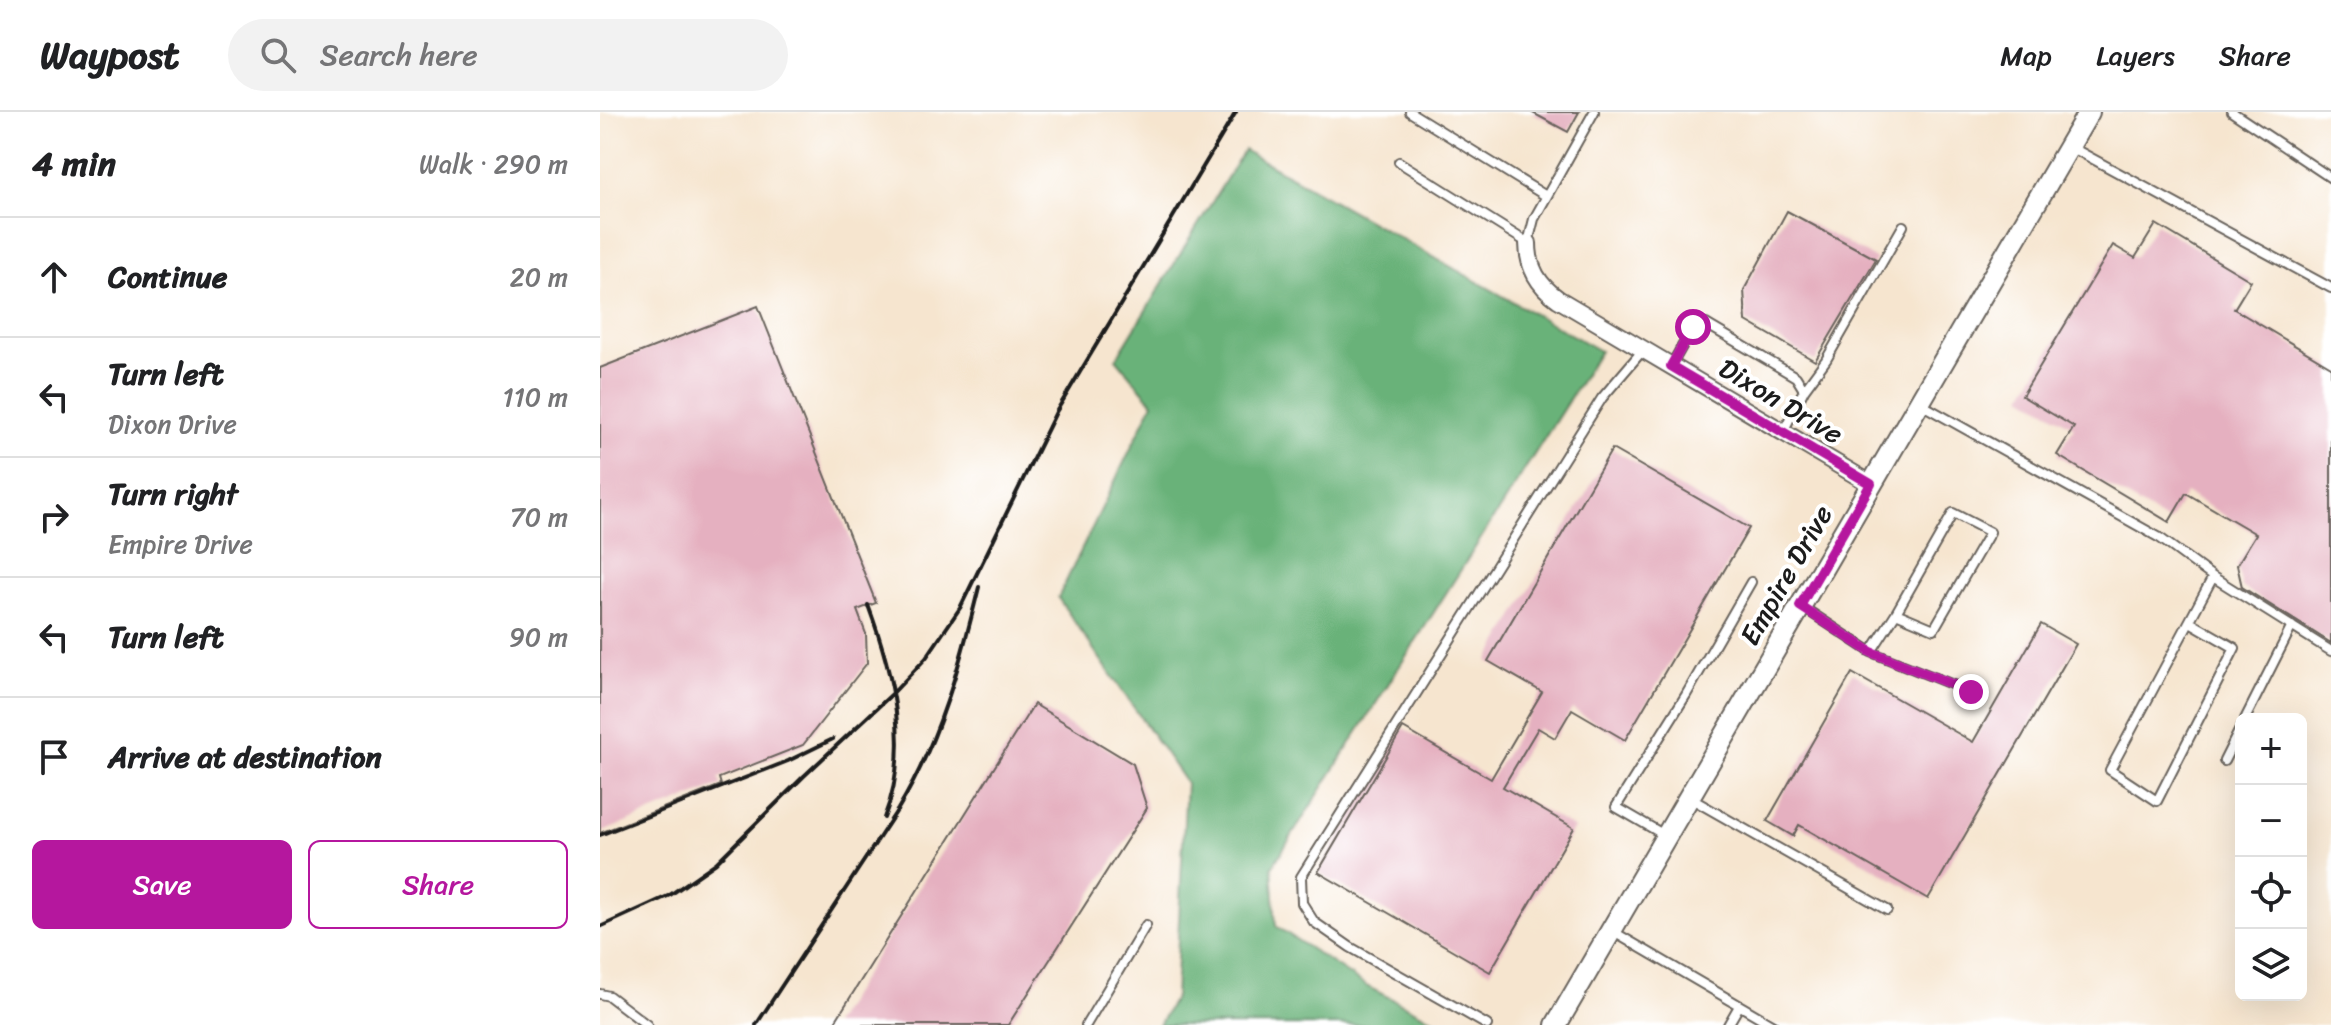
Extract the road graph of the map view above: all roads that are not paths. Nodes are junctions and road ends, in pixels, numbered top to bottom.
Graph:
1 (1410, 112) edge
2 (1594, 112) edge
3 (2089, 112) edge
4 (2232, 112) edge
5 (2069, 146) junction
6 (1399, 162) dead end
7 (2331, 178) edge
8 (1546, 196) junction
9 (1903, 226) dead end
10 (1528, 243) junction
11 (2331, 288) edge
12 (1643, 349) junction
13 (1671, 366) junction
14 (1804, 390) junction
15 (1918, 403) junction
16 (1783, 432) junction
17 (1871, 484) junction
18 (2213, 577) junction
19 (1751, 582) dead end
20 (1800, 606) junction
21 (1896, 613) junction
22 (2190, 622) junction
23 (2292, 626) junction
24 (2331, 651) edge
25 (1871, 652) junction
26 (1971, 692) dead end
27 (2248, 713) edge
28 (2235, 739) edge
29 (2224, 761) dead end
30 (1689, 797) junction
31 (1666, 836) junction
32 (1887, 910) dead end
33 (1146, 925) dead end
34 (1611, 931) junction
35 (600, 994) edge
36 (1739, 1006) junction
37 (1563, 1022) edge
38 (647, 1025) edge
39 (1086, 1025) edge
40 (1487, 1025) edge
41 (1728, 1025) edge
42 (1773, 1025) edge

1 - 8 lane
2 - 8 lane
3 - 5 street, Empire Drive
4 - 7 lane
5 - 11 lane
5 - 15 street, Empire Drive
6 - 10 lane
8 - 10 lane
9 - 14 lane
10 - 12 street, Dixon Drive
12 - 13 street, Dixon Drive
12 - 40 lane
13 - 14 lane
13 - 16 street, Dixon Drive
14 - 16 lane
15 - 17 street, Empire Drive
15 - 18 lane
16 - 17 street, Dixon Drive
17 - 20 street, Empire Drive
18 - 22 lane
18 - 23 lane
19 - 31 lane
20 - 25 lane
20 - 30 street, Empire Drive
21 - 21 lane
21 - 25 lane
22 - 22 lane
23 - 24 lane
23 - 27 lane
25 - 26 lane
28 - 29 lane
30 - 31 street, Empire Drive
30 - 32 lane
31 - 34 street, Empire Drive
33 - 39 lane
34 - 36 lane
34 - 37 street, Empire Drive
35 - 38 lane
36 - 41 lane
36 - 42 lane

